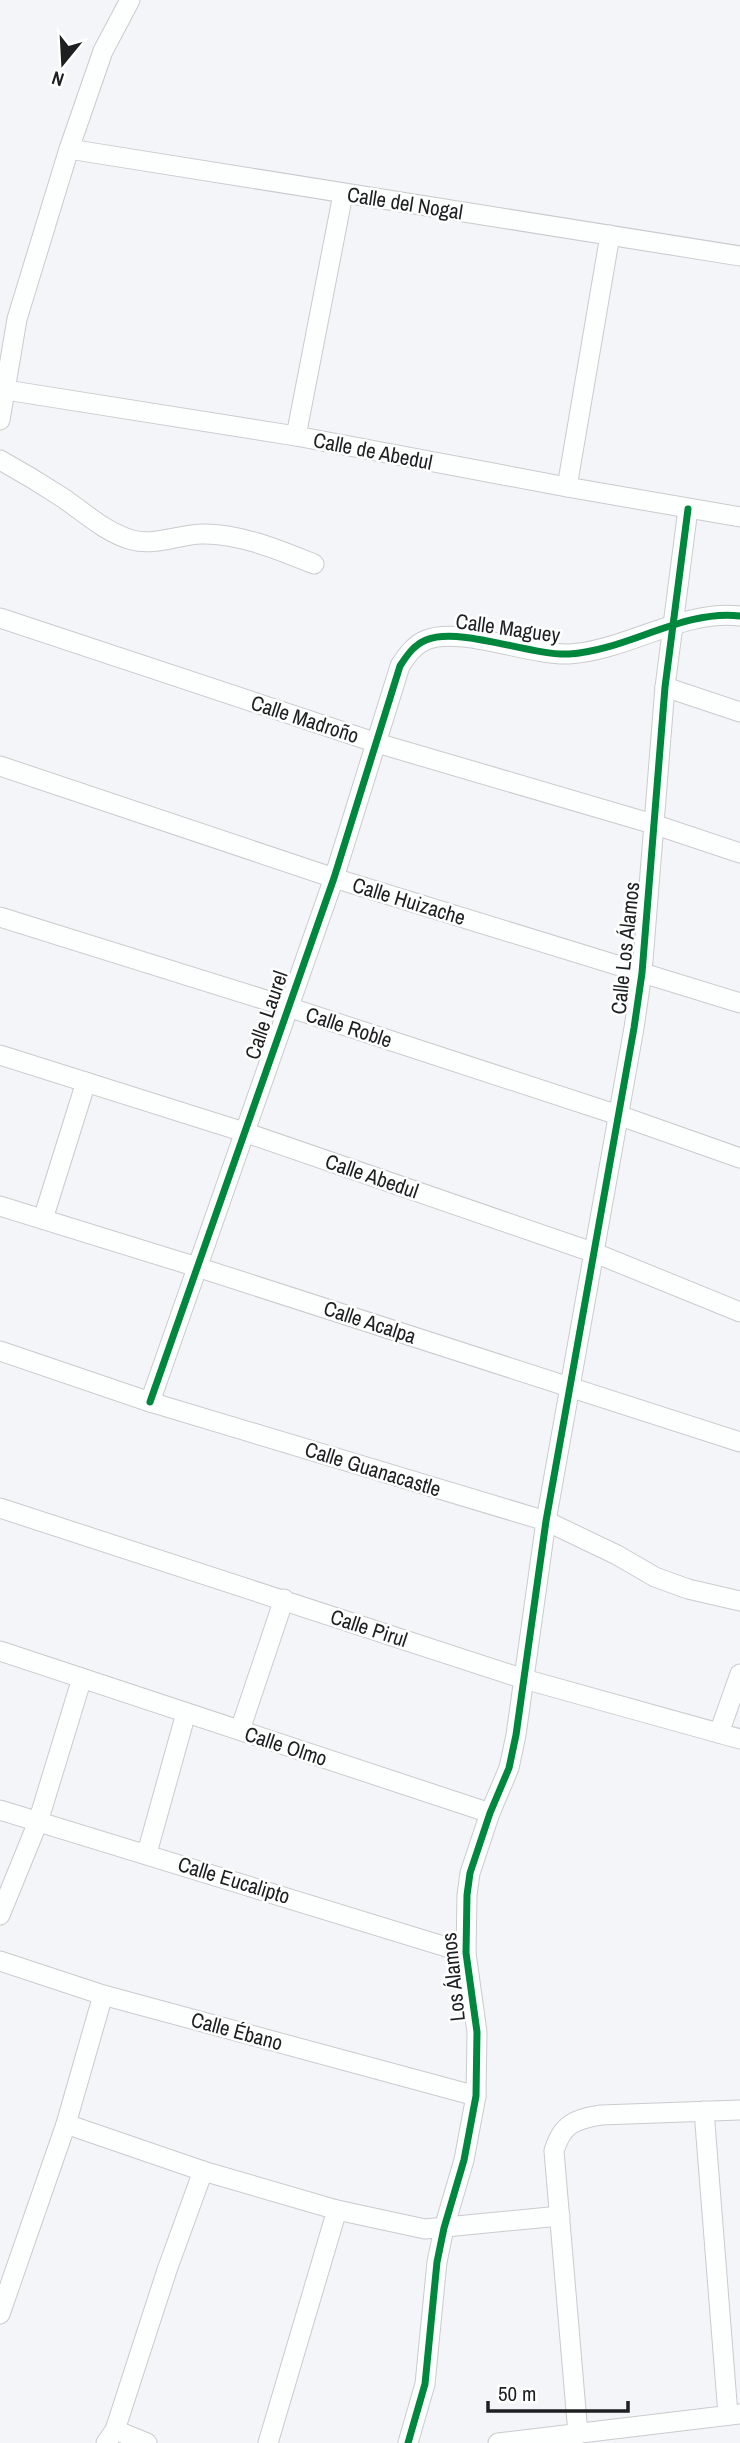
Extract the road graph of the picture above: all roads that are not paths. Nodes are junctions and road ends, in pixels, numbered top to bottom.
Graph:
1 (130, 0) edge
2 (69, 149) junction
3 (343, 194) junction
4 (610, 235) junction
5 (740, 256) edge
6 (6, 390) junction
7 (0, 419) edge
8 (296, 436) junction
9 (0, 460) edge
10 (567, 487) junction
11 (688, 509) junction
12 (740, 517) edge
13 (314, 564) dead end
14 (740, 616) edge
15 (0, 618) edge
16 (674, 626) junction
17 (418, 644) joint
18 (665, 687) junction
19 (740, 712) edge
20 (377, 743) junction
21 (0, 766) edge
22 (653, 824) junction
23 (740, 853) edge
24 (334, 878) junction
25 (0, 917) edge
26 (642, 973) junction
27 (740, 1003) edge
28 (288, 1007) junction
29 (0, 1055) edge
30 (86, 1082) junction
31 (618, 1115) junction
32 (244, 1132) junction
33 (740, 1157) edge
34 (0, 1206) edge
35 (43, 1219) junction
36 (595, 1253) junction
37 (197, 1267) junction
38 (740, 1312) edge
39 (0, 1352) edge
40 (569, 1386) junction
41 (150, 1402) junction
42 (740, 1442) edge
43 (0, 1508) edge
44 (545, 1521) junction
45 (284, 1600) junction
46 (740, 1601) edge
47 (0, 1651) edge
48 (740, 1674) edge
49 (82, 1678) junction
50 (524, 1679) junction
51 (186, 1713) junction
52 (240, 1730) junction
53 (719, 1733) junction
54 (740, 1739) edge
55 (0, 1810) edge
56 (490, 1813) junction
57 (38, 1822) junction
58 (147, 1853) junction
59 (0, 1915) edge
60 (466, 1953) junction
61 (0, 1961) edge
62 (103, 1995) junction
63 (476, 2096) junction
64 (740, 2110) edge
65 (704, 2111) junction
66 (66, 2124) junction
67 (203, 2171) junction
68 (337, 2210) junction
69 (560, 2216) junction
70 (444, 2228) junction
71 (0, 2314) edge
72 (734, 2415) edge
73 (578, 2434) junction
74 (110, 2436) edge
75 (147, 2443) edge
76 (268, 2443) edge
77 (408, 2443) edge
78 (498, 2443) edge

1 - 2 street
2 - 3 street, Calle del Nogal
2 - 6 street
3 - 4 street, Calle del Nogal
3 - 8 street
4 - 5 street, Calle del Nogal
4 - 10 street
6 - 7 street
6 - 8 street, Calle de Abedul
8 - 10 street, Calle de Abedul
9 - 13 street
10 - 11 street, Calle de Abedul
11 - 12 street, Calle de Abedul
11 - 16 street, Calle Los Álamos
14 - 16 street, Calle Maguey
15 - 20 street, Calle Madroño
16 - 17 street, Calle Maguey
16 - 18 street, Calle Los Álamos
17 - 20 street, Calle Laurel
18 - 19 street
18 - 22 street, Calle Los Álamos
20 - 22 street, Calle Madroño
20 - 24 street, Calle Laurel
21 - 24 street, Calle Huizache
22 - 23 street, Calle Madroño
22 - 26 street, Calle Los Álamos
24 - 26 street, Calle Huizache
24 - 28 street, Calle Laurel
25 - 28 street, Calle Roble
26 - 27 street, Calle Huizache
26 - 31 street, Calle Los Álamos
28 - 31 street, Calle Roble
28 - 32 street, Calle Laurel
29 - 30 street, Calle Abedul
30 - 32 street, Calle Abedul
30 - 35 street
31 - 33 street, Calle Roble
31 - 36 street, Calle Los Álamos
32 - 36 street, Calle Abedul
32 - 37 street, Calle Laurel
34 - 35 street, Calle Acalpa
35 - 37 street, Calle Acalpa
36 - 38 street, Calle Abedul
36 - 40 street, Calle Los Álamos
37 - 40 street, Calle Acalpa
37 - 41 street, Calle Laurel
39 - 41 street, Calle Guanacastle
40 - 42 street, Calle Acalpa
40 - 44 street, Los Álamos
41 - 44 street, Calle Guanacastle
43 - 45 street, Calle Pirul
44 - 46 street, Calle Guanacastle
44 - 50 street, Los Álamos
45 - 50 street, Calle Pirul
45 - 52 street
47 - 49 street, Calle Olmo
48 - 53 street
49 - 51 street, Calle Olmo
49 - 57 street
50 - 53 street, Calle Pirul
50 - 56 street, Los Álamos
51 - 52 street, Calle Olmo
51 - 58 street
52 - 56 street, Calle Olmo
53 - 54 street, Calle Pirul
55 - 57 street, Calle Eucalipto
56 - 60 street, Los Álamos
57 - 58 street, Calle Eucalipto
57 - 59 street
58 - 60 street, Calle Eucalipto
60 - 63 street, Los Álamos
61 - 62 street, Calle Ébano
62 - 63 street, Calle Ébano
62 - 66 street
63 - 70 street, Los Álamos
64 - 65 street
65 - 69 street
65 - 72 street
66 - 67 street
66 - 71 street
67 - 68 street
67 - 74 street
68 - 70 street
68 - 76 street
69 - 70 street
69 - 73 street
70 - 77 street, Los Álamos
72 - 73 street
73 - 78 street
74 - 75 street

